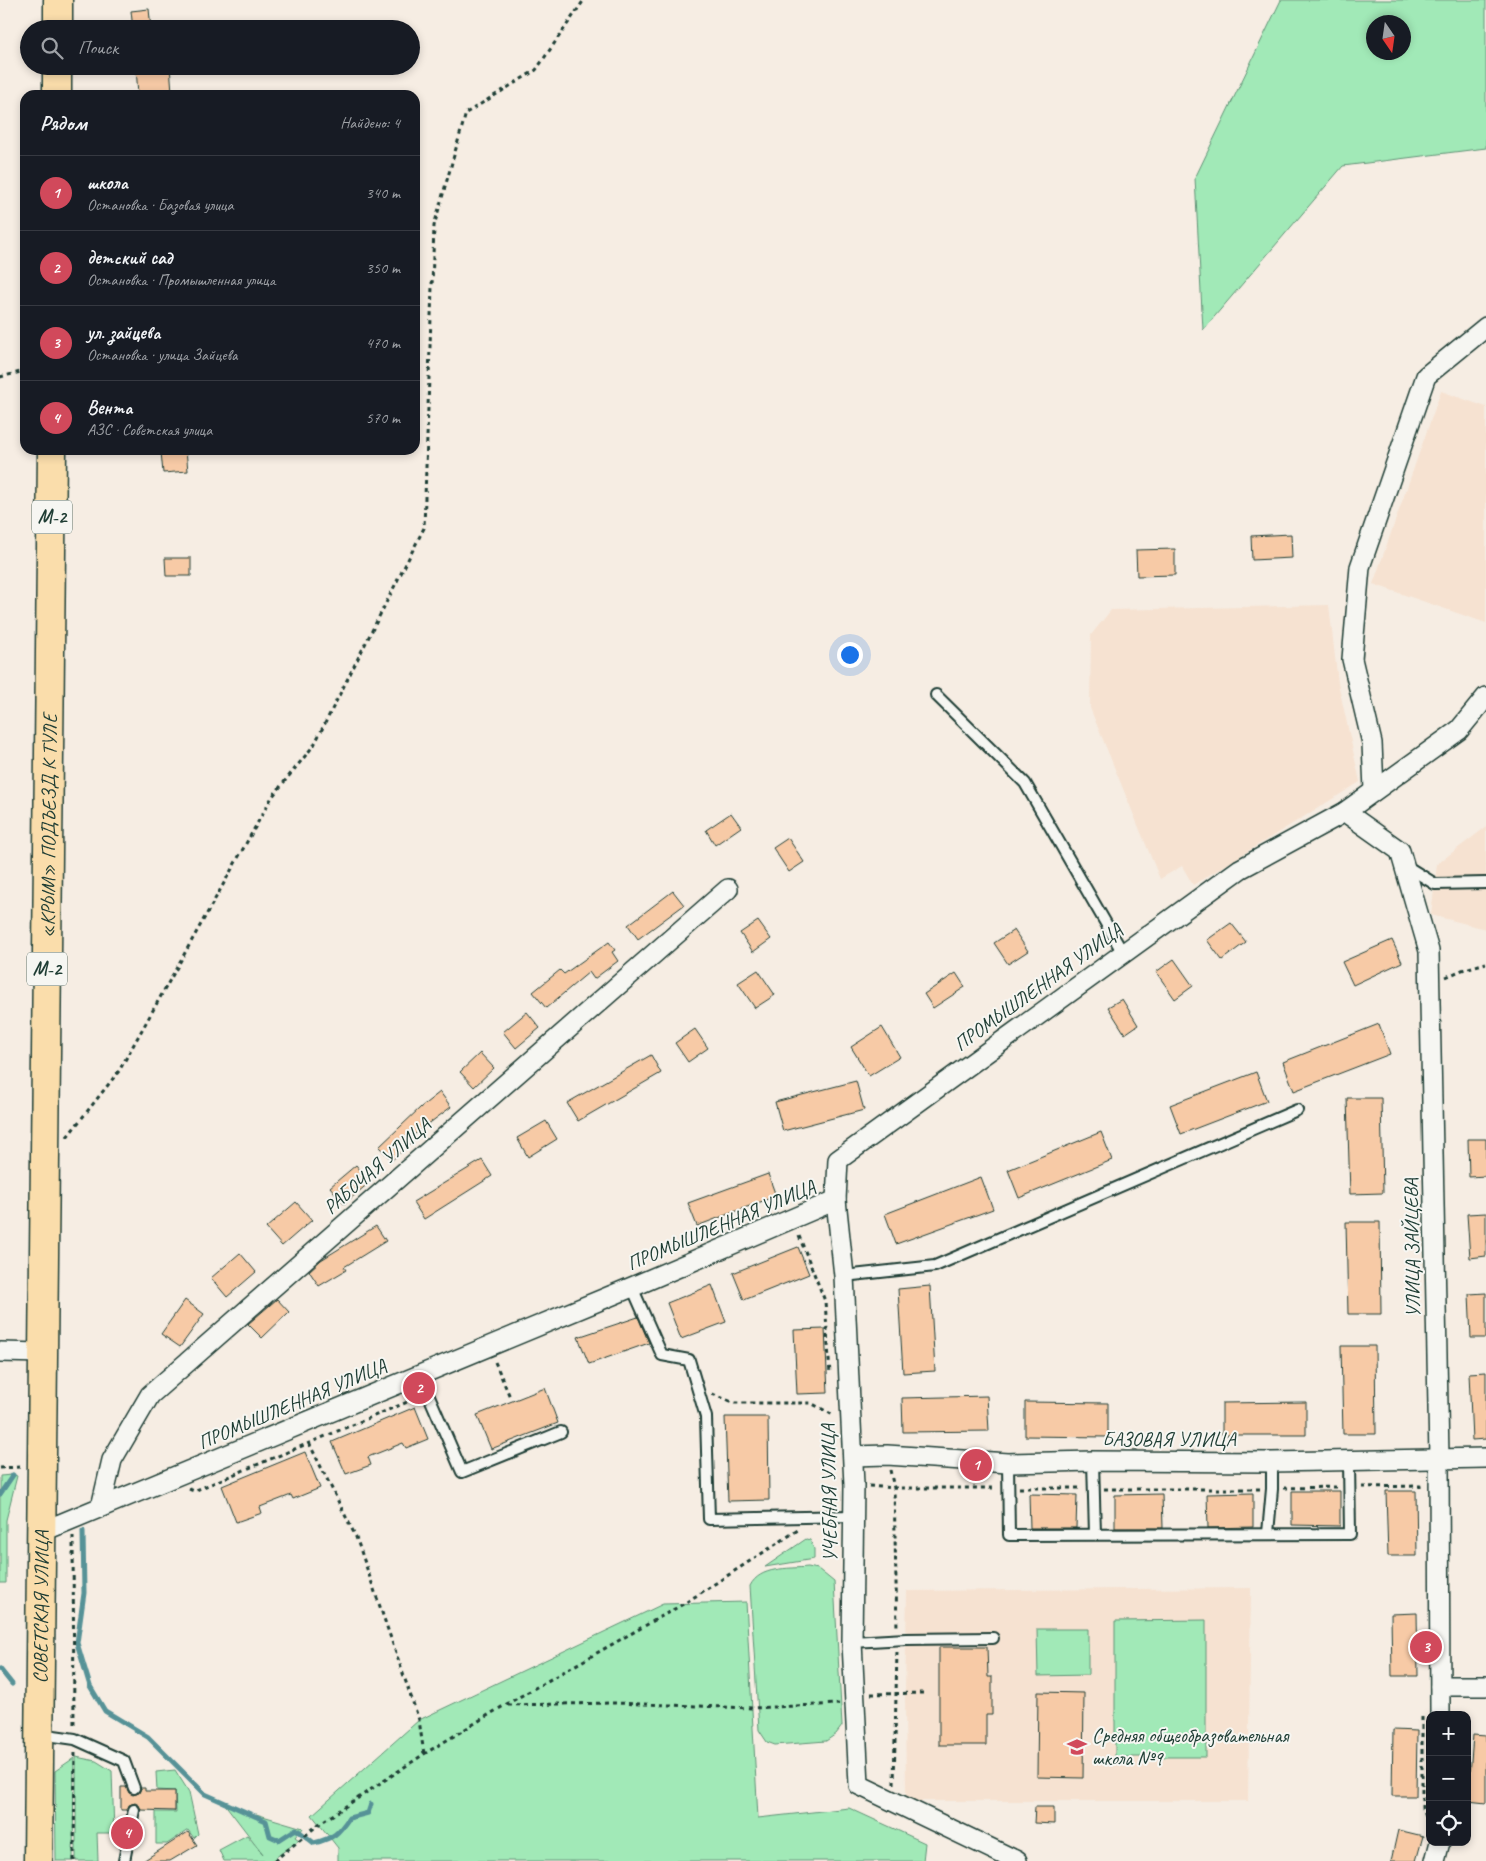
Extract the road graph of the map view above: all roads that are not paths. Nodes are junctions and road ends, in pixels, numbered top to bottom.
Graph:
1 (58, 0) edge
2 (58, 20) edge
3 (57, 75) edge
4 (57, 90) edge
5 (1486, 327) edge
6 (52, 455) edge
7 (936, 695) dead end
8 (1486, 697) edge
9 (1374, 790) junction
10 (1345, 812) junction
11 (1403, 864) junction
12 (1486, 883) edge
13 (728, 889) dead end
14 (1123, 954) junction
15 (1296, 1110) dead end
16 (836, 1200) junction
17 (844, 1276) junction
18 (632, 1287) junction
19 (0, 1352) edge
20 (43, 1353) junction
21 (420, 1375) junction
22 (561, 1432) dead end
23 (853, 1456) junction
24 (1439, 1457) junction
25 (1486, 1458) edge
26 (1349, 1460) junction
27 (1094, 1461) junction
28 (1272, 1462) junction
29 (1008, 1463) junction
30 (101, 1507) junction
31 (852, 1516) junction
32 (41, 1532) junction
33 (1268, 1533) junction
34 (1096, 1534) junction
35 (993, 1638) dead end
36 (852, 1642) junction
37 (1440, 1686) junction
38 (1486, 1686) edge
39 (1432, 1711) edge
40 (40, 1734) junction
41 (134, 1788) dead end
42 (134, 1810) dead end
43 (1434, 1846) edge
44 (38, 1861) edge
45 (124, 1861) edge
46 (1017, 1861) edge
47 (1435, 1861) edge

1 - 2 main road
3 - 4 main road
5 - 9 street
6 - 20 main road, «КРЫМ» ПОДЪЕЗД К ТУЛЕ / М-2
7 - 14 lane
8 - 9 street, ПРОМЫШЛЕННАЯ УЛИЦА
9 - 10 street, ПРОМЫШЛЕННАЯ УЛИЦА
10 - 11 street, УЛИЦА ЗАЙЦЕВА
10 - 14 street, ПРОМЫШЛЕННАЯ УЛИЦА
11 - 12 lane
11 - 24 street, УЛИЦА ЗАЙЦЕВА
13 - 30 street, РАБОЧАЯ УЛИЦА
14 - 16 street, ПРОМЫШЛЕННАЯ УЛИЦА
15 - 17 lane
16 - 17 street, УЧЕБНАЯ УЛИЦА
16 - 18 street, ПРОМЫШЛЕННАЯ УЛИЦА
17 - 23 street, УЧЕБНАЯ УЛИЦА
18 - 21 street, ПРОМЫШЛЕННАЯ УЛИЦА
18 - 31 lane
19 - 20 street
20 - 32 main road, СОВЕТСКАЯ УЛИЦА
21 - 22 lane
21 - 30 street, ПРОМЫШЛЕННАЯ УЛИЦА
23 - 29 street, БАЗОВАЯ УЛИЦА
23 - 31 street, УЧЕБНАЯ УЛИЦА
24 - 25 street, БАЗОВАЯ УЛИЦА
24 - 26 street, БАЗОВАЯ УЛИЦА
24 - 37 street, УЛИЦА ЗАЙЦЕВА
26 - 28 street, БАЗОВАЯ УЛИЦА
26 - 33 lane
27 - 28 street, БАЗОВАЯ УЛИЦА
27 - 29 street, БАЗОВАЯ УЛИЦА
27 - 34 lane
28 - 33 lane
29 - 34 lane
30 - 32 street, ПРОМЫШЛЕННАЯ УЛИЦА
31 - 36 street, УЧЕБНАЯ УЛИЦА
32 - 40 main road, СОВЕТСКАЯ УЛИЦА
33 - 34 lane
35 - 36 lane
36 - 46 street, УЧЕБНАЯ УЛИЦА
37 - 38 street
37 - 39 street, УЛИЦА ЗАЙЦЕВА
40 - 41 lane
40 - 44 main road, СОВЕТСКАЯ УЛИЦА
42 - 45 lane
43 - 47 street

